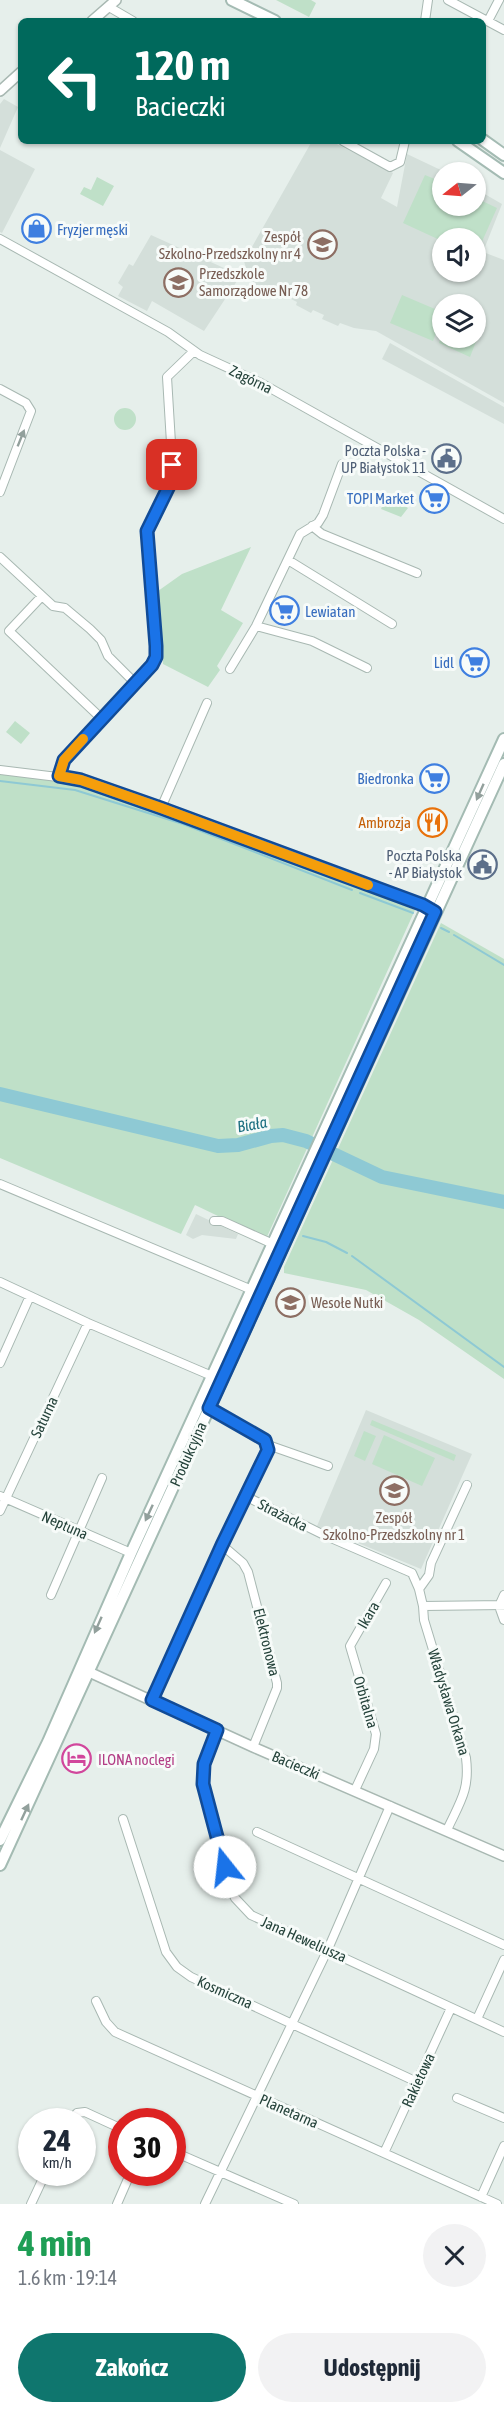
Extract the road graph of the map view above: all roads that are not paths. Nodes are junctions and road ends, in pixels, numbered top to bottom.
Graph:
1 (231, 0) edge
2 (428, 0) edge
3 (448, 0) edge
4 (499, 0) edge
5 (112, 4) edge
6 (96, 18) edge
7 (129, 18) edge
8 (269, 18) edge
9 (425, 18) edge
10 (482, 18) edge
11 (488, 21) joint
12 (504, 30) edge
13 (18, 75) edge
14 (0, 91) edge
15 (486, 142) edge
16 (349, 144) edge
17 (404, 144) edge
18 (462, 144) edge
19 (504, 155) edge
20 (504, 173) edge
21 (0, 239) edge
22 (194, 351) junction
23 (0, 389) edge
24 (342, 464) dead end
25 (0, 492) edge
26 (504, 519) edge
27 (312, 526) junction
28 (0, 557) edge
29 (288, 560) junction
30 (417, 573) dead end
31 (42, 596) junction
32 (392, 624) dead end
33 (256, 626) junction
34 (367, 668) dead end
35 (230, 669) dead end
36 (136, 684) junction
37 (207, 703) dead end
38 (102, 719) junction
39 (504, 739) edge
40 (504, 764) edge
41 (0, 770) edge
42 (59, 776) junction
43 (161, 808) junction
44 (431, 910) junction
45 (318, 1157) junction
46 (0, 1184) edge
47 (214, 1221) dead end
48 (273, 1244) junction
49 (0, 1282) edge
50 (252, 1290) junction
51 (30, 1296) junction
52 (88, 1323) junction
53 (0, 1363) edge
54 (212, 1376) junction
55 (209, 1408) junction
56 (268, 1446) junction
57 (328, 1466) dead end
58 (102, 1478) dead end
59 (467, 1485) dead end
60 (245, 1496) junction
61 (3, 1497) edge
62 (0, 1511) edge
63 (80, 1532) junction
64 (222, 1545) junction
65 (136, 1555) junction
66 (386, 1583) dead end
67 (419, 1589) junction
68 (504, 1594) edge
69 (51, 1595) dead end
70 (502, 1605) edge
71 (423, 1606) junction
72 (504, 1620) edge
73 (350, 1646) joint
74 (84, 1670) junction
75 (152, 1700) junction
76 (217, 1730) junction
77 (253, 1747) junction
78 (355, 1790) junction
79 (390, 1806) junction
80 (123, 1819) dead end
81 (447, 1830) junction
82 (256, 1832) dead end
83 (0, 1840) edge
84 (504, 1856) edge
85 (0, 1865) edge
86 (357, 1877) junction
87 (504, 1945) edge
88 (328, 1949) junction
89 (504, 1959) edge
90 (96, 2001) dead end
91 (451, 2008) junction
92 (477, 2019) junction
93 (292, 2022) junction
94 (504, 2032) edge
95 (417, 2082) junction
96 (258, 2097) junction
97 (457, 2098) dead end
98 (504, 2118) edge
99 (504, 2146) edge
100 (384, 2152) junction
101 (186, 2157) edge
102 (220, 2172) junction
103 (39, 2186) edge
104 (125, 2186) edge
105 (481, 2197) junction
106 (31, 2204) edge
107 (117, 2204) edge
108 (205, 2204) edge
109 (294, 2204) edge
110 (497, 2204) edge

1 - 8 main road
2 - 9 street
3 - 10 street
4 - 11 street
5 - 6 street
5 - 7 street
11 - 12 street
13 - 14 street
15 - 19 main road
16 - 17 street
18 - 20 main road
21 - 22 street, Zagórna
22 - 26 street, Zagórna
22 - 36 street
25 -> 23 street
24 - 27 street
27 - 29 street
27 - 30 street
28 - 31 street
29 - 32 street
29 - 33 street
31 - 36 street
31 - 38 street
33 - 34 street
33 - 35 street
36 - 38 street
37 - 43 street
38 - 42 street
39 -> 44 main road
40 - 44 main road
41 - 42 street
42 - 43 street
43 - 44 street
44 - 45 main road, Produkcyjna
45 - 48 main road, Produkcyjna
45 - 55 main road, Produkcyjna
46 - 50 street
47 - 48 street
48 - 50 main road, Produkcyjna
49 - 51 street
50 - 54 main road, Produkcyjna
51 - 52 street
51 - 53 street
52 - 54 street
52 - 61 street, Saturna
54 -> 65 main road, Produkcyjna
55 - 56 street
55 - 65 main road, Produkcyjna
56 - 57 street
56 - 60 street, Strażacka
58 - 63 street
59 - 67 street
60 - 64 street, Strażacka
60 - 67 street, Strażacka
61 - 62 street, Saturna
61 - 63 street, Neptuna
63 - 65 street, Neptuna
63 - 69 street
64 - 75 street, Strażacka
64 - 77 street, Elektronowa
65 - 74 main road, Produkcyjna
66 - 73 street, Ikara
67 - 71 street, Strażacka
68 - 70 street
70 - 71 street
70 - 72 street
71 - 81 street, Władysława Orkana
73 - 78 street, Orbitalna
74 - 75 street, Bacieczki
74 - 83 main road, Produkcyjna
85 -> 74 main road, Produkcyjna
75 - 76 street, Bacieczki
76 - 77 street, Bacieczki
76 - 88 street, Jana Heweliusza
77 - 78 street, Bacieczki
78 - 79 street, Bacieczki
79 - 81 street, Bacieczki
79 - 86 street
80 - 93 street, Kosmiczna
81 - 84 street, Bacieczki
82 - 86 street
86 - 87 street
86 - 88 street
88 - 91 street, Jana Heweliusza
88 - 93 street
89 - 92 street
90 - 96 street, Planetarna
91 - 92 street, Jana Heweliusza
91 - 95 street, Rakietowa
92 - 94 street, Jana Heweliusza
93 - 95 street, Kosmiczna
93 - 96 street
95 - 100 street, Rakietowa
96 - 100 street, Planetarna
96 - 102 street
97 - 98 street
99 - 105 street
100 - 105 street, Planetarna
101 - 102 street
102 - 108 street
102 - 109 street
103 - 106 street
104 - 107 street
105 - 110 street, Planetarna

